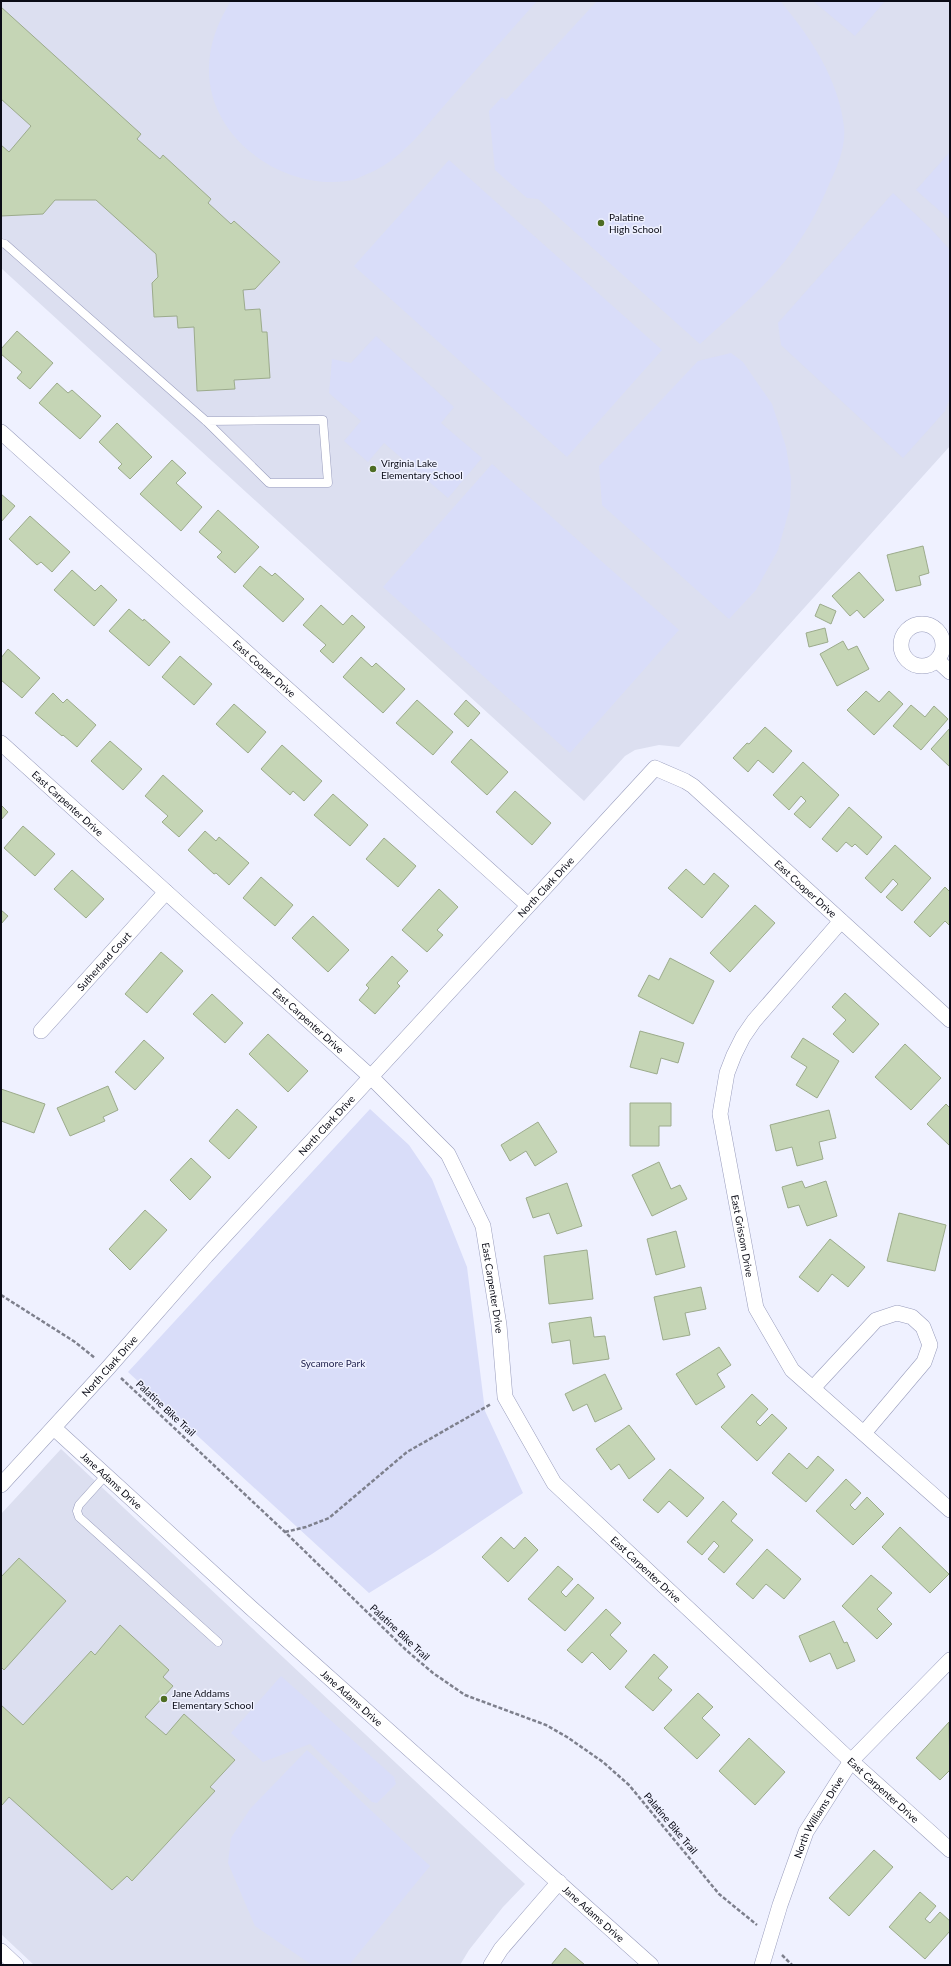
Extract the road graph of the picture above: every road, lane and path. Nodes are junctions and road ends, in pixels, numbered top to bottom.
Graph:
1 (1, 243) edge
2 (206, 421) junction
3 (1, 432) edge
4 (937, 660) dead end
5 (950, 672) edge
6 (1, 743) edge
7 (655, 768) joint
8 (166, 892) junction
9 (528, 905) junction
10 (841, 921) junction
11 (950, 1020) edge
12 (41, 1031) dead end
13 (371, 1077) junction
14 (1, 1295) edge
15 (108, 1368) junction
16 (813, 1388) junction
17 (505, 1397) junction
18 (54, 1428) junction
19 (864, 1433) junction
20 (106, 1475) junction
21 (1, 1485) edge
22 (950, 1510) edge
23 (285, 1532) junction
24 (218, 1642) dead end
25 (950, 1660) edge
26 (852, 1761) junction
27 (950, 1850) edge
28 (559, 1882) junction
29 (769, 1939) junction
30 (1, 1951) edge
31 (16, 1965) edge
32 (491, 1965) edge
33 (651, 1965) edge
34 (762, 1965) edge
35 (792, 1965) edge

1 - 2 lane
2 - 2 lane
3 - 9 street, East Cooper Drive
4 - 5 street
6 - 8 street, East Carpenter Drive
7 - 9 street, North Clark Drive
7 - 10 street, East Cooper Drive
8 - 12 street, Sutherland Court
8 - 13 street, East Carpenter Drive
9 - 13 street, North Clark Drive
10 - 11 street, East Cooper Drive
10 - 16 street, East Grissom Drive
13 - 15 street, North Clark Drive
13 - 17 street, East Carpenter Drive
14 - 15 path, Palatine Bike Trail
15 - 18 street, North Clark Drive
15 - 23 path, Palatine Bike Trail
16 - 19 street, East Grissom Drive
16 - 19 street
17 - 23 path
17 - 26 street, East Carpenter Drive
18 - 20 street, Jane Adams Drive
18 - 21 street, North Clark Drive
19 - 22 street, East Grissom Drive
20 - 24 lane
20 - 28 street, Jane Adams Drive
23 - 29 path, Palatine Bike Trail
25 - 26 street, North Williams Drive
26 - 27 street, East Carpenter Drive
26 - 29 street, North Williams Drive
28 - 32 street
28 - 33 street, Jane Adams Drive
29 - 34 street, North Williams Drive
29 - 35 path, Palatine Bike Trail
30 - 31 street

